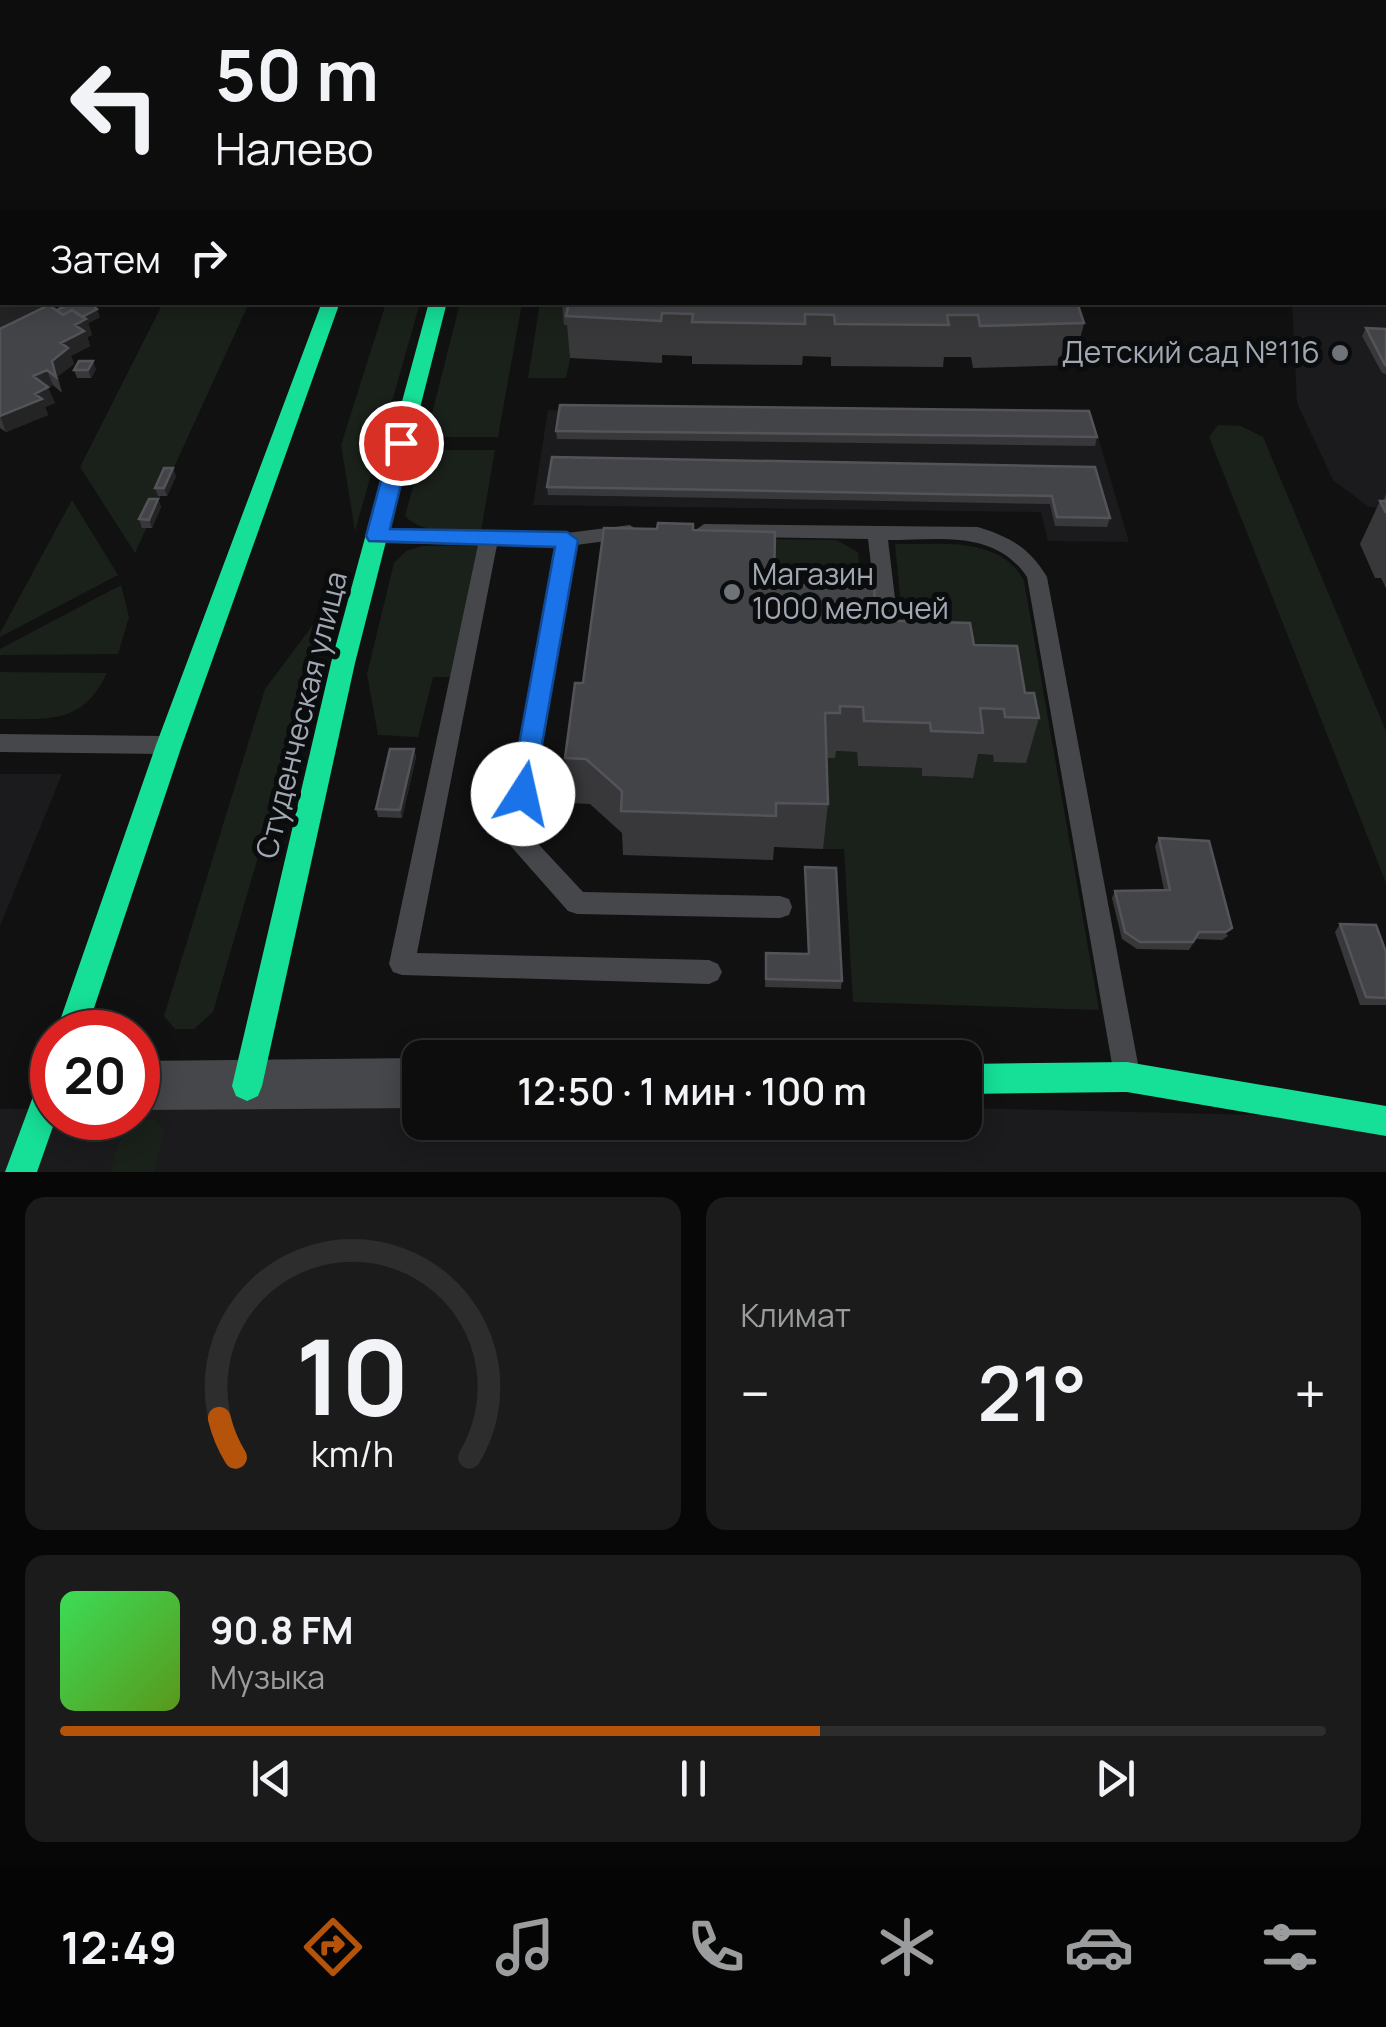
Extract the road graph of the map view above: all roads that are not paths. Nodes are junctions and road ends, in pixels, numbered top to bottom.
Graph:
1 (331, 305) edge
2 (437, 305) edge
3 (645, 530) edge
4 (684, 531) edge
5 (876, 532) junction
6 (377, 536) junction
7 (488, 538) junction
8 (567, 540) junction
9 (890, 640) edge
10 (0, 743) edge
11 (170, 745) junction
12 (780, 907) dead end
13 (709, 972) dead end
14 (79, 1010) edge
15 (1126, 1077) junction
16 (982, 1079) edge
17 (402, 1083) edge
18 (160, 1086) edge
19 (246, 1086) junction
20 (1386, 1121) edge
21 (33, 1140) edge
22 (21, 1172) edge

1 - 11 street
2 - 6 street, Студенческая улица
3 - 8 lane
4 - 5 lane
5 - 9 lane
5 - 15 lane
6 - 7 lane
6 - 19 street, Студенческая улица
7 - 8 lane
7 - 13 lane
8 - 12 lane
10 - 11 lane
11 - 14 street
15 - 16 street
15 - 20 street
17 - 19 street
18 - 19 street
21 - 22 street

